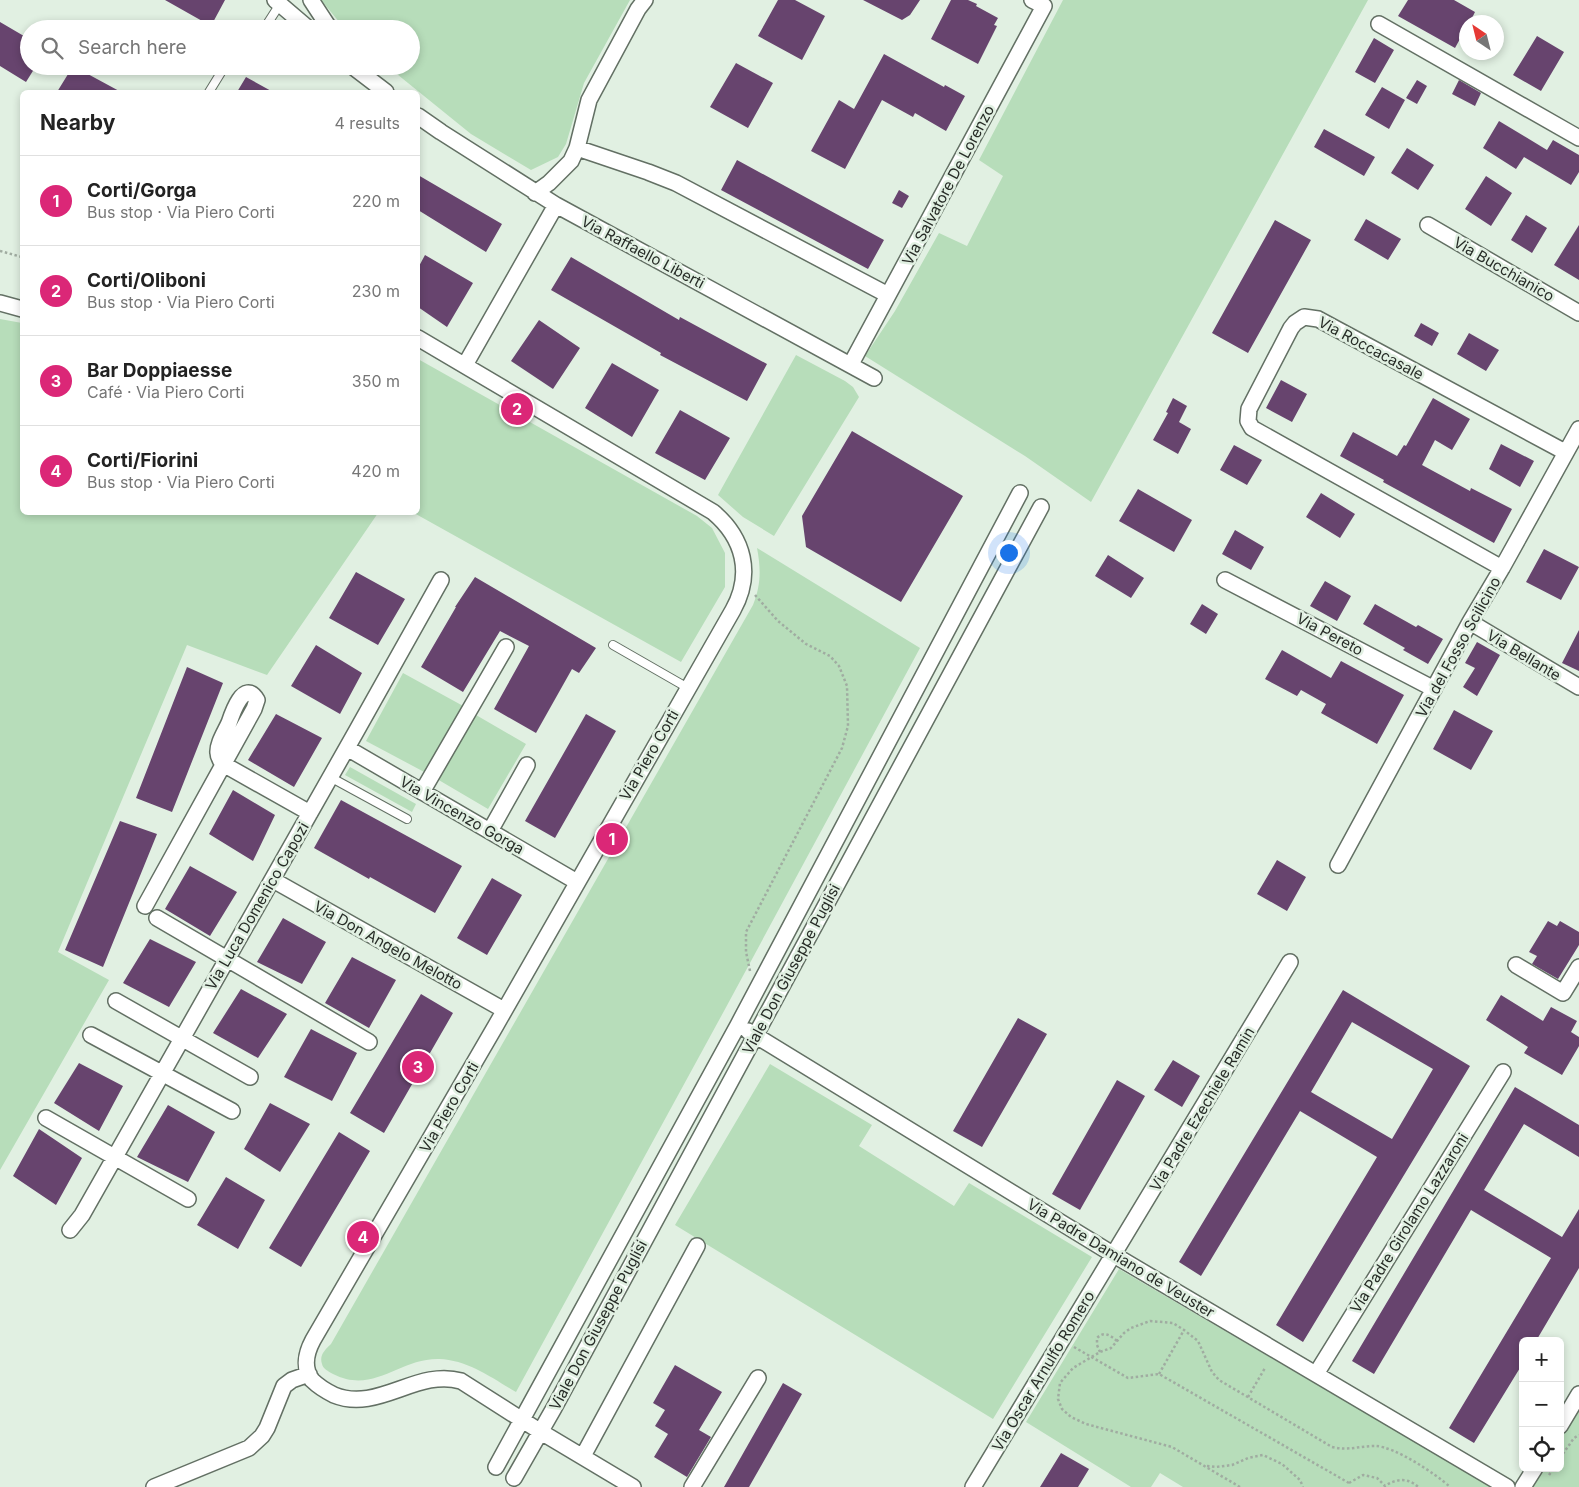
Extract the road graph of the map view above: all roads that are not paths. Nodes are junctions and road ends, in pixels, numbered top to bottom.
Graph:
1 (311, 0) edge
2 (645, 0) edge
3 (278, 2) edge
4 (1038, 3) edge
5 (269, 20) edge
6 (298, 20) edge
7 (324, 20) edge
8 (1379, 24) dead end
9 (219, 75) edge
10 (364, 75) edge
11 (210, 90) edge
12 (383, 90) edge
13 (420, 117) edge
14 (1579, 138) edge
15 (577, 148) junction
16 (535, 193) junction
17 (556, 206) junction
18 (1428, 225) dead end
19 (888, 295) junction
20 (0, 303) edge
21 (20, 309) edge
22 (1579, 313) edge
23 (420, 339) edge
24 (851, 364) junction
25 (465, 365) junction
26 (874, 378) dead end
27 (1579, 429) edge
28 (1565, 452) junction
29 (1020, 493) dead end
30 (1041, 506) dead end
31 (1502, 568) junction
32 (441, 580) dead end
33 (1225, 580) dead end
34 (1470, 622) junction
35 (949, 626) junction
36 (970, 638) junction
37 (613, 645) dead end
38 (506, 647) dead end
39 (1579, 687) edge
40 (688, 688) junction
41 (1434, 689) junction
42 (347, 748) junction
43 (527, 765) dead end
44 (330, 777) junction
45 (422, 792) junction
46 (310, 813) junction
47 (406, 819) dead end
48 (490, 830) junction
49 (1338, 865) dead end
50 (273, 880) junction
51 (577, 882) junction
52 (145, 906) dead end
53 (157, 918) dead end
54 (227, 959) junction
55 (1290, 962) dead end
56 (1516, 965) dead end
57 (1579, 967) edge
58 (116, 1001) dead end
59 (504, 1010) junction
60 (738, 1026) junction
61 (91, 1035) dead end
62 (755, 1035) junction
63 (182, 1038) junction
64 (370, 1042) dead end
65 (1503, 1072) dead end
66 (162, 1073) junction
67 (250, 1077) dead end
68 (232, 1111) dead end
69 (46, 1118) dead end
70 (114, 1158) junction
71 (188, 1199) dead end
72 (70, 1230) dead end
73 (697, 1246) dead end
74 (1114, 1255) junction
75 (308, 1374) junction
76 (1316, 1374) junction
77 (758, 1378) dead end
78 (1579, 1394) edge
79 (522, 1419) junction
80 (1564, 1419) edge
81 (541, 1432) junction
82 (583, 1456) junction
83 (496, 1467) dead end
84 (1532, 1472) edge
85 (514, 1478) dead end
86 (154, 1487) edge
87 (633, 1487) edge
88 (692, 1487) edge
89 (973, 1487) edge
90 (1507, 1487) edge
91 (1523, 1487) edge

1 - 7 street
2 - 15 street
3 - 5 lane
3 - 6 street
4 - 19 street, Via Salvatore De Lorenzo
8 - 14 street
9 - 11 lane
10 - 12 street
13 - 16 street, Via Raffaello Liberti
15 - 16 street
15 - 19 street
16 - 17 street, Via Raffaello Liberti
17 - 24 street, Via Raffaello Liberti
17 - 25 street
18 - 22 street, Via Bucchianico
19 - 24 street, Via Salvatore De Lorenzo
20 - 21 street
23 - 25 street, Via Piero Corti
24 - 26 street, Via Raffaello Liberti
25 - 40 street, Via Piero Corti
27 - 28 street, Via del Fosso Scilicino
28 - 31 street, Via del Fosso Scilicino
28 - 31 street, Via Roccacasale
29 - 35 street, Viale Don Giuseppe Puglisi
30 - 36 street, Viale Don Giuseppe Puglisi
31 - 34 street, Via del Fosso Scilicino
32 - 42 street, Via Luca Domenico Capozi
33 - 41 street, Via Pereto
34 - 39 street, Via Bellante
34 - 41 street, Via del Fosso Scilicino
35 - 36 street
35 - 60 street, Viale Don Giuseppe Puglisi
36 - 62 street, Viale Don Giuseppe Puglisi
37 - 40 lane
38 - 45 street
40 - 51 street, Via Piero Corti
41 - 49 street, Via del Fosso Scilicino
42 - 44 street, Via Luca Domenico Capozi
42 - 45 street, Via Vincenzo Gorga
43 - 48 street
44 - 46 street, Via Luca Domenico Capozi
44 - 47 lane
45 - 48 street, Via Vincenzo Gorga
46 - 50 street, Via Luca Domenico Capozi
46 - 52 street
48 - 51 street, Via Vincenzo Gorga
50 - 54 street, Via Luca Domenico Capozi
50 - 59 street, Via Don Angelo Melotto
51 - 59 street, Via Piero Corti
53 - 54 street
54 - 63 street, Via Luca Domenico Capozi
54 - 64 street
55 - 74 street, Via Padre Ezechiele Ramin
56 - 57 street
58 - 63 street
59 - 75 street, Via Piero Corti
60 - 62 street, Via Padre Damiano de Veuster
60 - 79 street, Viale Don Giuseppe Puglisi
61 - 66 street
62 - 74 street, Via Padre Damiano de Veuster
62 - 81 street, Viale Don Giuseppe Puglisi
63 - 66 street, Via Luca Domenico Capozi
63 - 67 street
65 - 76 street, Via Padre Girolamo Lazzaroni
66 - 68 street
66 - 70 street, Via Luca Domenico Capozi
69 - 70 street
70 - 71 street
70 - 72 street, Via Luca Domenico Capozi
73 - 82 street
74 - 76 street, Via Padre Damiano de Veuster
74 - 89 street, Via Oscar Arnulfo Romero
75 - 79 street
75 - 86 street
76 - 90 street, Via Padre Damiano de Veuster
77 - 88 street
78 - 80 street
79 - 81 street
79 - 83 street, Viale Don Giuseppe Puglisi
81 - 82 street
81 - 85 street, Viale Don Giuseppe Puglisi
82 - 87 street
84 - 91 street

